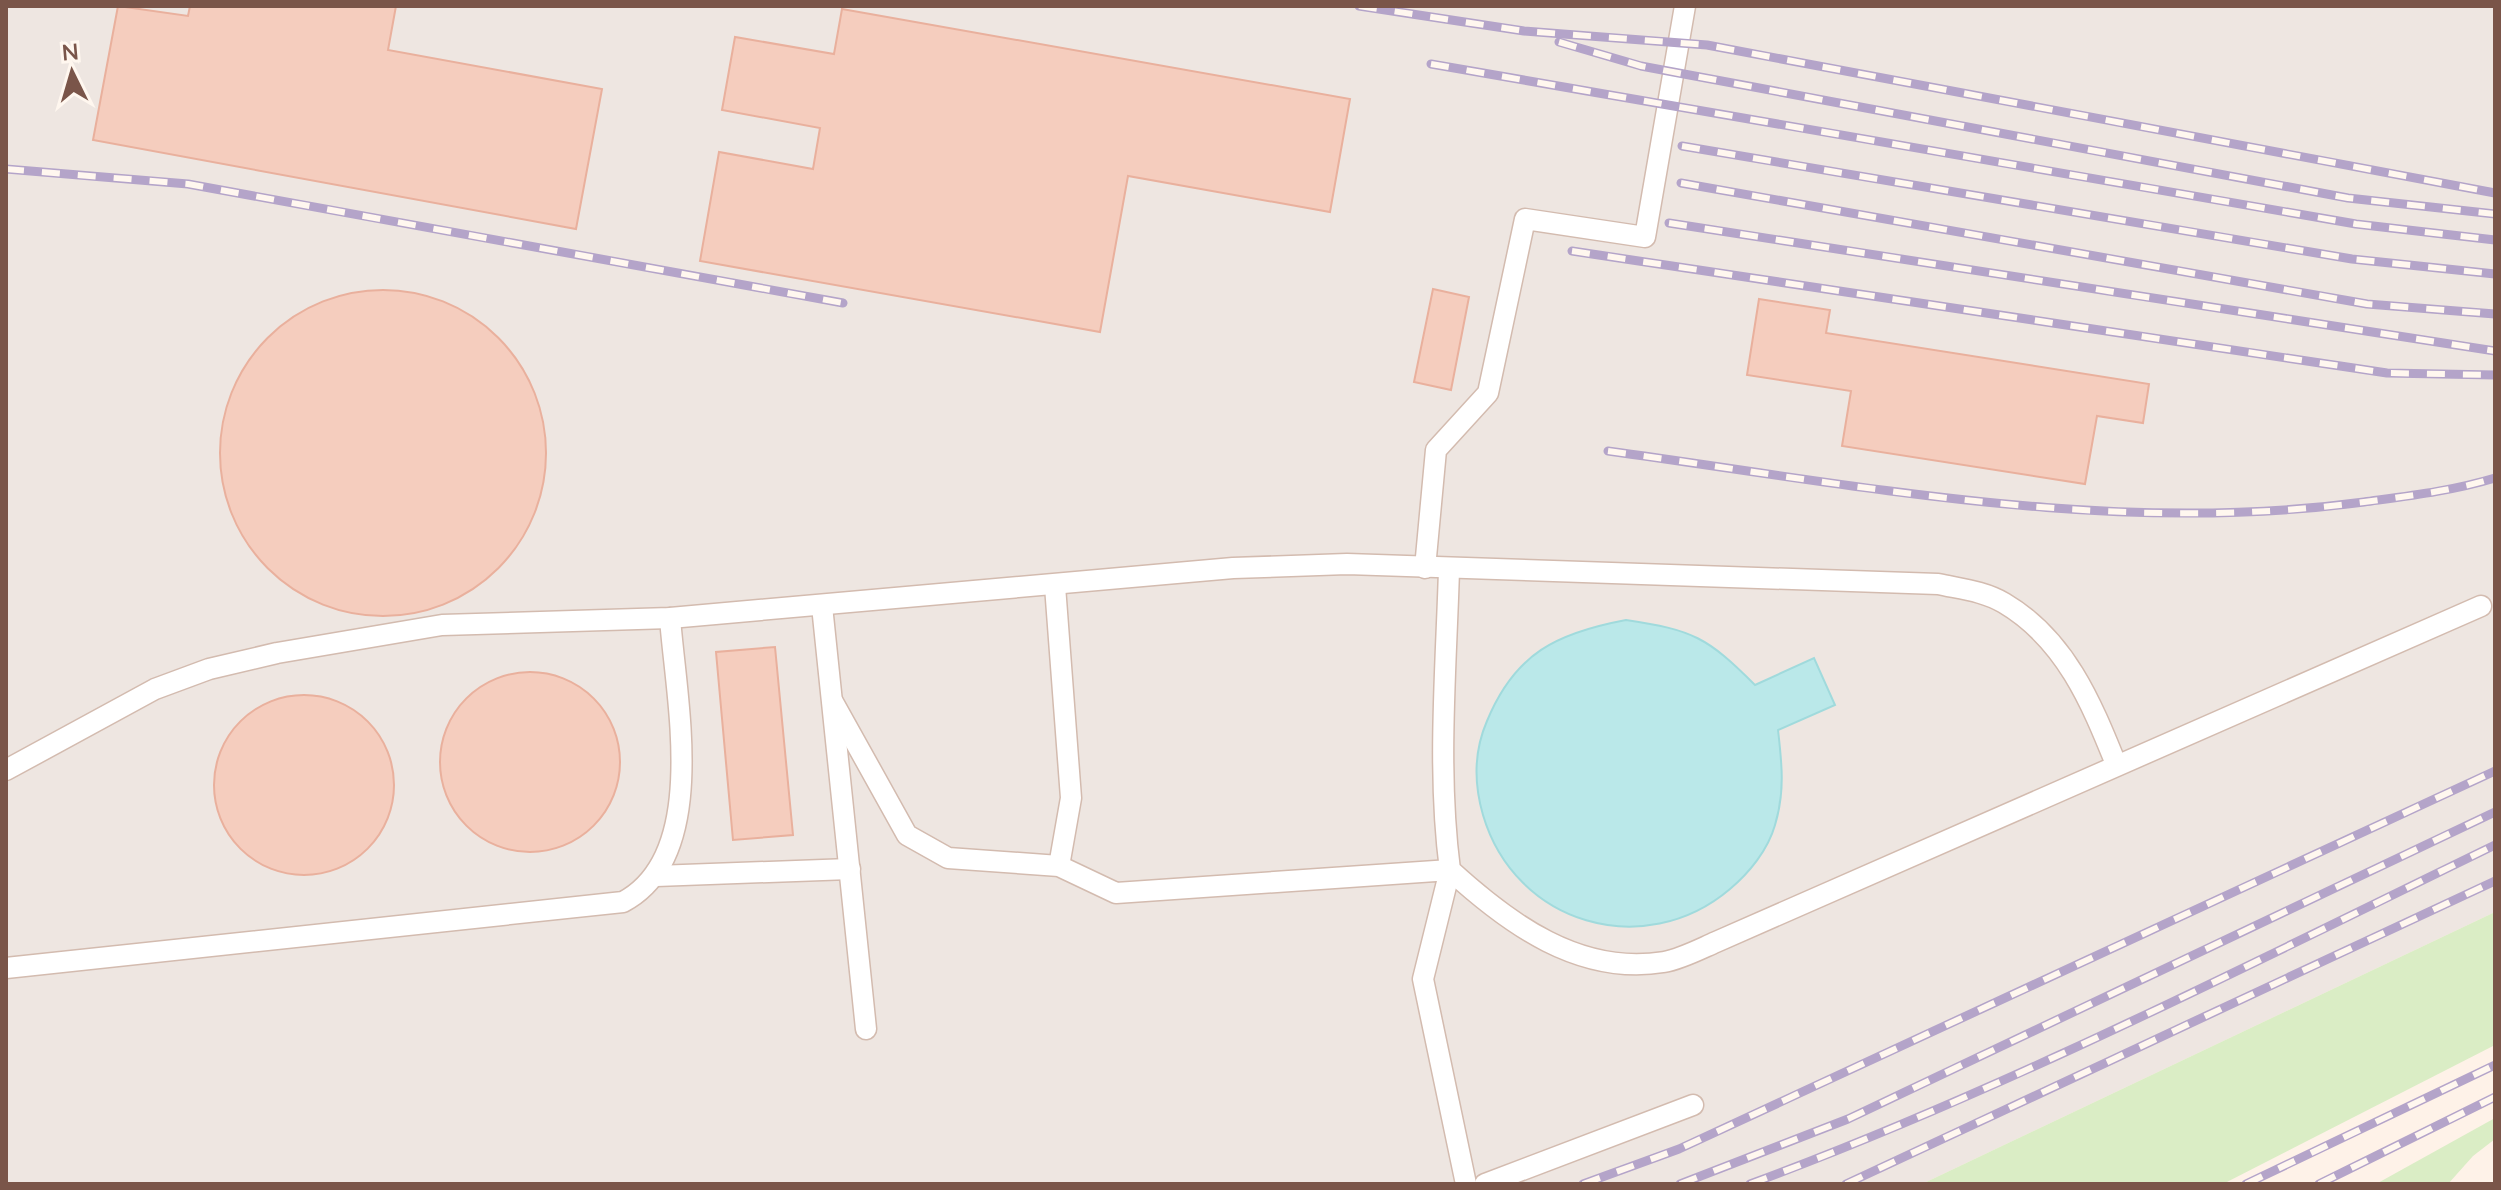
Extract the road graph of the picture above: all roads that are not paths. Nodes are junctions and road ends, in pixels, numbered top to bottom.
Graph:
1 (1685, 6) edge
2 (1425, 568) junction
3 (1449, 570) junction
4 (1055, 586) junction
5 (822, 606) junction
6 (2481, 606) dead end
7 (670, 618) junction
8 (833, 702) junction
9 (2116, 764) junction
10 (6, 770) edge
11 (1059, 866) junction
12 (850, 869) junction
13 (1450, 870) junction
14 (656, 876) junction
15 (6, 968) edge
16 (866, 1029) dead end
17 (1693, 1105) dead end
18 (1466, 1184) edge
19 (1485, 1184) edge

1 - 2 lane
2 - 3 lane
2 - 4 lane
3 - 9 lane
3 - 13 lane
4 - 5 lane
4 - 11 lane
5 - 7 lane
5 - 8 lane
6 - 9 lane
7 - 10 lane
7 - 14 lane
8 - 11 lane
8 - 12 lane
9 - 13 lane
11 - 13 lane
12 - 14 lane
12 - 16 lane
13 - 18 lane
14 - 15 lane
17 - 19 lane

